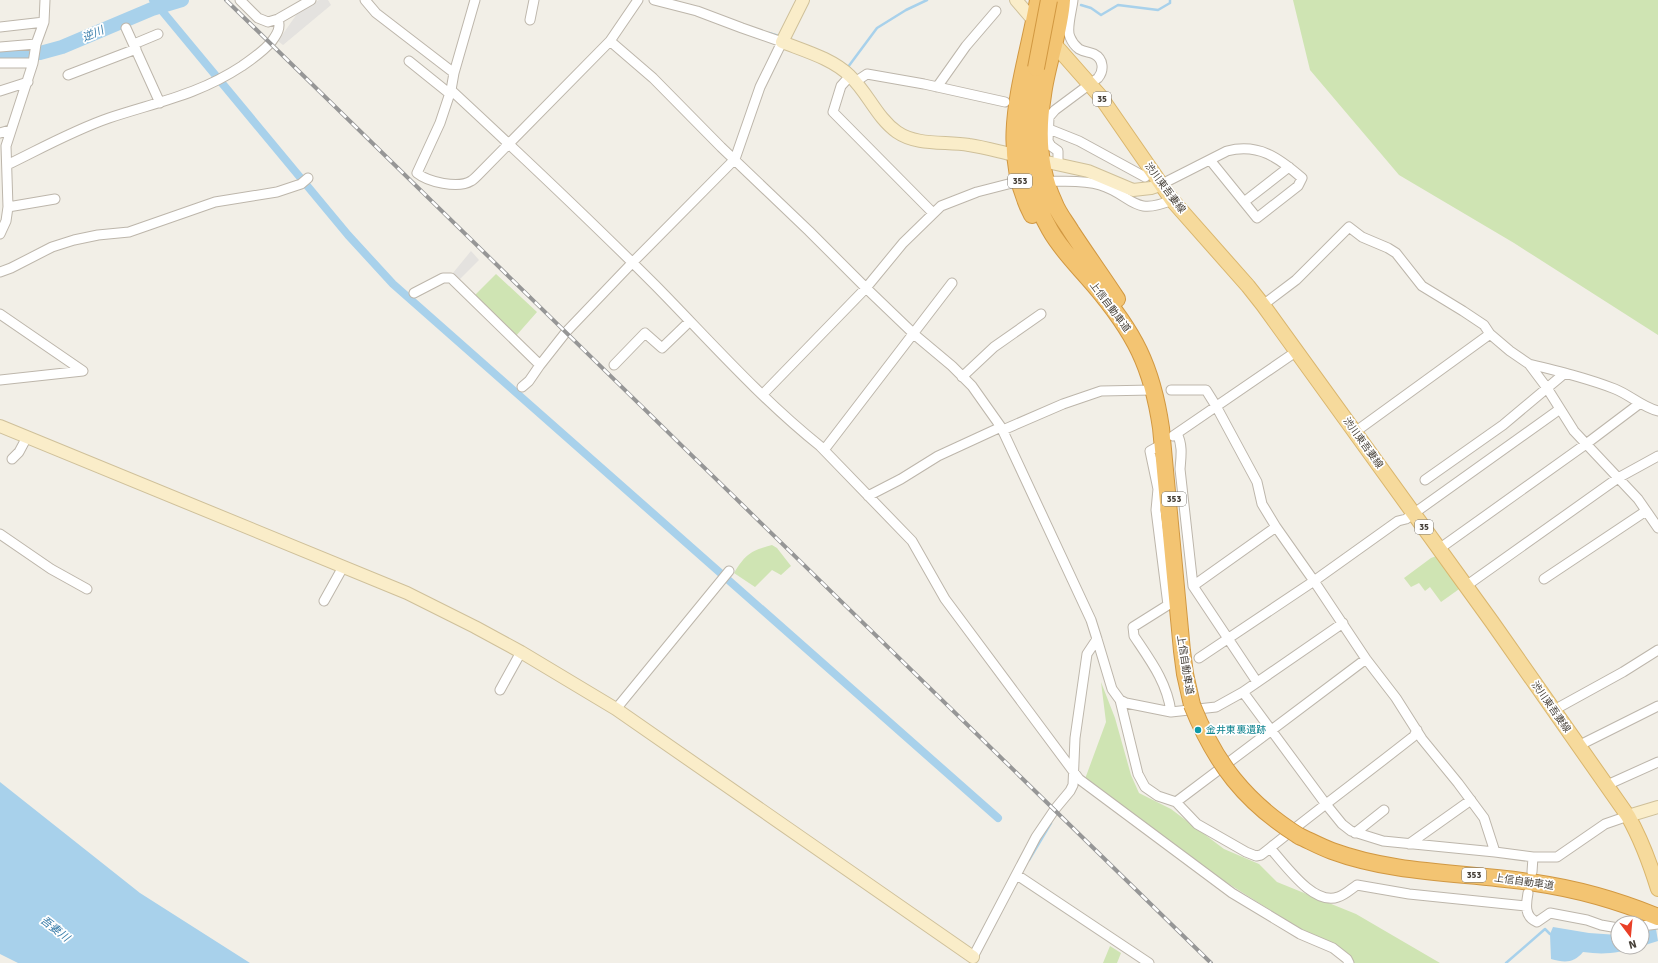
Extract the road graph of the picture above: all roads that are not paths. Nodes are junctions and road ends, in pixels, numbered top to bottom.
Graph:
1 (45, 0) edge
2 (240, 0) edge
3 (311, 0) edge
4 (365, 0) edge
5 (475, 0) edge
6 (534, 0) edge
7 (638, 0) edge
8 (654, 0) edge
9 (803, 0) edge
10 (1016, 0) edge
11 (1038, 0) edge
12 (1049, 0) edge
13 (1062, 0) edge
14 (1073, 0) edge
15 (996, 11) dead end
16 (278, 19) junction
17 (530, 20) dead end
18 (1034, 21) junction
19 (44, 22) junction
20 (0, 27) edge
21 (126, 28) dead end
22 (158, 34) dead end
23 (784, 39) junction
24 (610, 41) junction
25 (1055, 44) junction
26 (36, 46) junction
27 (135, 46) junction
28 (0, 47) edge
29 (34, 60) junction
30 (409, 61) dead end
31 (0, 63) edge
32 (454, 73) junction
33 (68, 75) dead end
34 (853, 79) junction
35 (28, 82) junction
36 (1090, 84) junction
37 (938, 87) junction
38 (0, 91) edge
39 (450, 92) junction
40 (1005, 102) dead end
41 (160, 104) junction
42 (1049, 129) junction
43 (10, 130) junction
44 (0, 133) edge
45 (510, 144) junction
46 (1010, 154) dead end
47 (735, 159) junction
48 (1210, 160) junction
49 (1053, 164) joint
50 (6, 165) junction
51 (1289, 167) junction
52 (1145, 177) dead end
53 (305, 181) dead end
54 (1016, 182) dead end
55 (1050, 182) dead end
56 (1160, 185) junction
57 (55, 199) dead end
58 (1172, 200) junction
59 (1244, 202) junction
60 (8, 207) junction
61 (933, 213) junction
62 (0, 234) edge
63 (632, 263) junction
64 (0, 272) edge
65 (952, 283) dead end
66 (866, 288) junction
67 (414, 293) dead end
68 (1263, 305) junction
69 (1118, 306) junction
70 (0, 314) edge
71 (1041, 314) dead end
72 (690, 321) junction
73 (913, 333) junction
74 (1490, 334) junction
75 (1297, 351) junction
76 (1529, 364) junction
77 (540, 365) junction
78 (614, 365) dead end
79 (1565, 373) junction
80 (962, 377) junction
81 (0, 380) edge
82 (522, 387) dead end
83 (1547, 388) junction
84 (1152, 390) dead end
85 (1171, 390) dead end
86 (763, 394) junction
87 (1639, 404) junction
88 (1216, 406) junction
89 (1560, 408) junction
90 (1658, 411) edge
91 (0, 426) edge
92 (1002, 429) junction
93 (1355, 432) junction
94 (26, 437) junction
95 (1586, 444) junction
96 (1159, 446) dead end
97 (824, 450) junction
98 (1658, 456) edge
99 (12, 459) dead end
100 (1618, 478) junction
101 (1425, 480) dead end
102 (868, 496) junction
103 (1646, 511) junction
104 (1414, 513) junction
105 (1276, 527) junction
106 (1658, 528) edge
107 (0, 534) edge
108 (1439, 549) junction
109 (343, 567) junction
110 (728, 571) dead end
111 (1544, 579) dead end
112 (1314, 581) junction
113 (1193, 586) junction
114 (1466, 586) junction
115 (86, 589) dead end
116 (324, 601) dead end
117 (1343, 623) junction
118 (1097, 638) junction
119 (1228, 638) junction
120 (1658, 650) edge
121 (521, 652) junction
122 (1199, 658) dead end
123 (1366, 660) junction
124 (1258, 682) junction
125 (500, 690) dead end
126 (1243, 692) junction
127 (1120, 700) junction
128 (1658, 706) edge
129 (616, 709) junction
130 (1554, 710) junction
131 (1171, 712) junction
132 (1417, 730) junction
133 (1272, 731) junction
134 (1578, 746) junction
135 (1658, 762) edge
136 (1074, 773) junction
137 (1606, 785) junction
138 (1471, 800) junction
139 (1176, 802) junction
140 (1325, 803) junction
141 (1658, 808) edge
142 (1384, 810) dead end
143 (1628, 816) junction
144 (1356, 832) junction
145 (1409, 844) junction
146 (1270, 848) junction
147 (1495, 852) junction
148 (1533, 858) junction
149 (1532, 872) dead end
150 (1017, 875) junction
151 (1658, 889) edge
152 (1528, 893) dead end
153 (1526, 906) junction
154 (1653, 916) edge
155 (1610, 927) edge
156 (973, 957) joint
157 (1149, 963) edge
158 (1349, 963) edge

1 - 19 street
2 - 16 street
3 - 16 street
4 - 32 street
5 - 32 street
6 - 17 street
7 - 24 street
8 - 23 street
9 - 23 street
10 - 18 street
11 - 18 highway
12 - 69 highway, 上信自動車道 / 353, bridge
13 - 25 highway
14 - 36 street
15 - 37 street
16 - 41 street
18 - 25 main road, 渋川東吾妻線 / 35
18 - 69 highway, 353
19 - 20 street
19 - 26 street
21 - 27 street
22 - 27 street
23 - 34 street
23 - 47 street
24 - 45 street
24 - 47 street
25 - 36 main road, 渋川東吾妻線 / 35
25 - 69 highway, 353
26 - 28 street
26 - 29 street
27 - 33 street
27 - 41 street
29 - 31 street
29 - 35 street
30 - 39 street
32 - 39 street
34 - 37 street
34 - 46 street
34 - 61 street
35 - 38 street
35 - 43 street
36 - 42 street
36 - 56 main road, 渋川東吾妻線 / 35
37 - 40 street
39 - 45 street
39 - 45 street
41 - 50 street
42 - 49 street
42 - 52 street
43 - 44 street
43 - 50 street
45 - 63 street
47 - 63 street
47 - 66 street
48 - 51 street
48 - 56 street
48 - 59 street
49 - 56 street
50 - 60 street
51 - 59 street
51 - 59 street
53 - 64 street
54 - 61 street
55 - 58 street
56 - 58 main road, 渋川東吾妻線 / 35
57 - 60 street
58 - 68 main road, 渋川東吾妻線 / 35
60 - 62 street
61 - 66 street
63 - 72 street
63 - 77 street
65 - 73 street
66 - 73 street
66 - 86 street
67 - 77 street
68 - 74 street
68 - 75 main road, 渋川東吾妻線 / 35
69 - 154 highway, 上信自動車道 / 353
70 - 81 street
71 - 80 street
72 - 78 street
72 - 86 street
73 - 80 street
73 - 97 street
74 - 76 street
74 - 93 street
75 - 88 street
75 - 93 main road, 渋川東吾妻線 / 35
76 - 79 street
76 - 83 street
77 - 82 street
79 - 83 street
79 - 87 street
80 - 92 street
83 - 89 street
83 - 101 street
84 - 92 street
85 - 88 street
86 - 97 street
87 - 90 street
87 - 95 street
88 - 105 street
88 - 113 street
89 - 95 street
89 - 104 street
91 - 94 street
92 - 102 street
92 - 118 street
93 - 104 main road, 渋川東吾妻線 / 35
94 - 99 street
94 - 109 street
95 - 100 street
95 - 108 street
96 - 131 street
97 - 102 street
98 - 100 street
100 - 103 street
100 - 114 street
102 - 136 street
103 - 106 street
103 - 111 street
104 - 108 main road, 渋川東吾妻線 / 35
104 - 112 street
105 - 112 street
105 - 113 street
107 - 115 street
108 - 114 main road, 渋川東吾妻線 / 35
109 - 116 street
109 - 121 street
110 - 129 street
112 - 117 street
112 - 119 street
113 - 119 street
114 - 130 main road, 渋川東吾妻線 / 35
117 - 123 street
117 - 124 street
118 - 127 street
118 - 136 street
119 - 122 street
119 - 124 street
120 - 130 street
121 - 125 street
121 - 129 street
123 - 132 street
123 - 133 street
124 - 126 street
126 - 131 street
126 - 133 street
127 - 131 street
127 - 139 street
128 - 134 street
129 - 156 street
130 - 134 main road, 渋川東吾妻線 / 35
132 - 138 street
132 - 140 street
133 - 139 street
133 - 140 street
134 - 137 main road, 渋川東吾妻線 / 35
135 - 137 street
136 - 150 street
136 - 158 street
137 - 143 main road, 渋川東吾妻線 / 35
138 - 145 street
138 - 147 street
139 - 146 street
140 - 144 street
140 - 146 street
141 - 143 street
142 - 144 street
143 - 148 street
143 - 151 main road, 渋川東吾妻線 / 35
144 - 145 street
145 - 147 street
146 - 153 street
147 - 148 street
148 - 149 street
150 - 156 street
150 - 157 street
152 - 153 street
153 - 155 street

